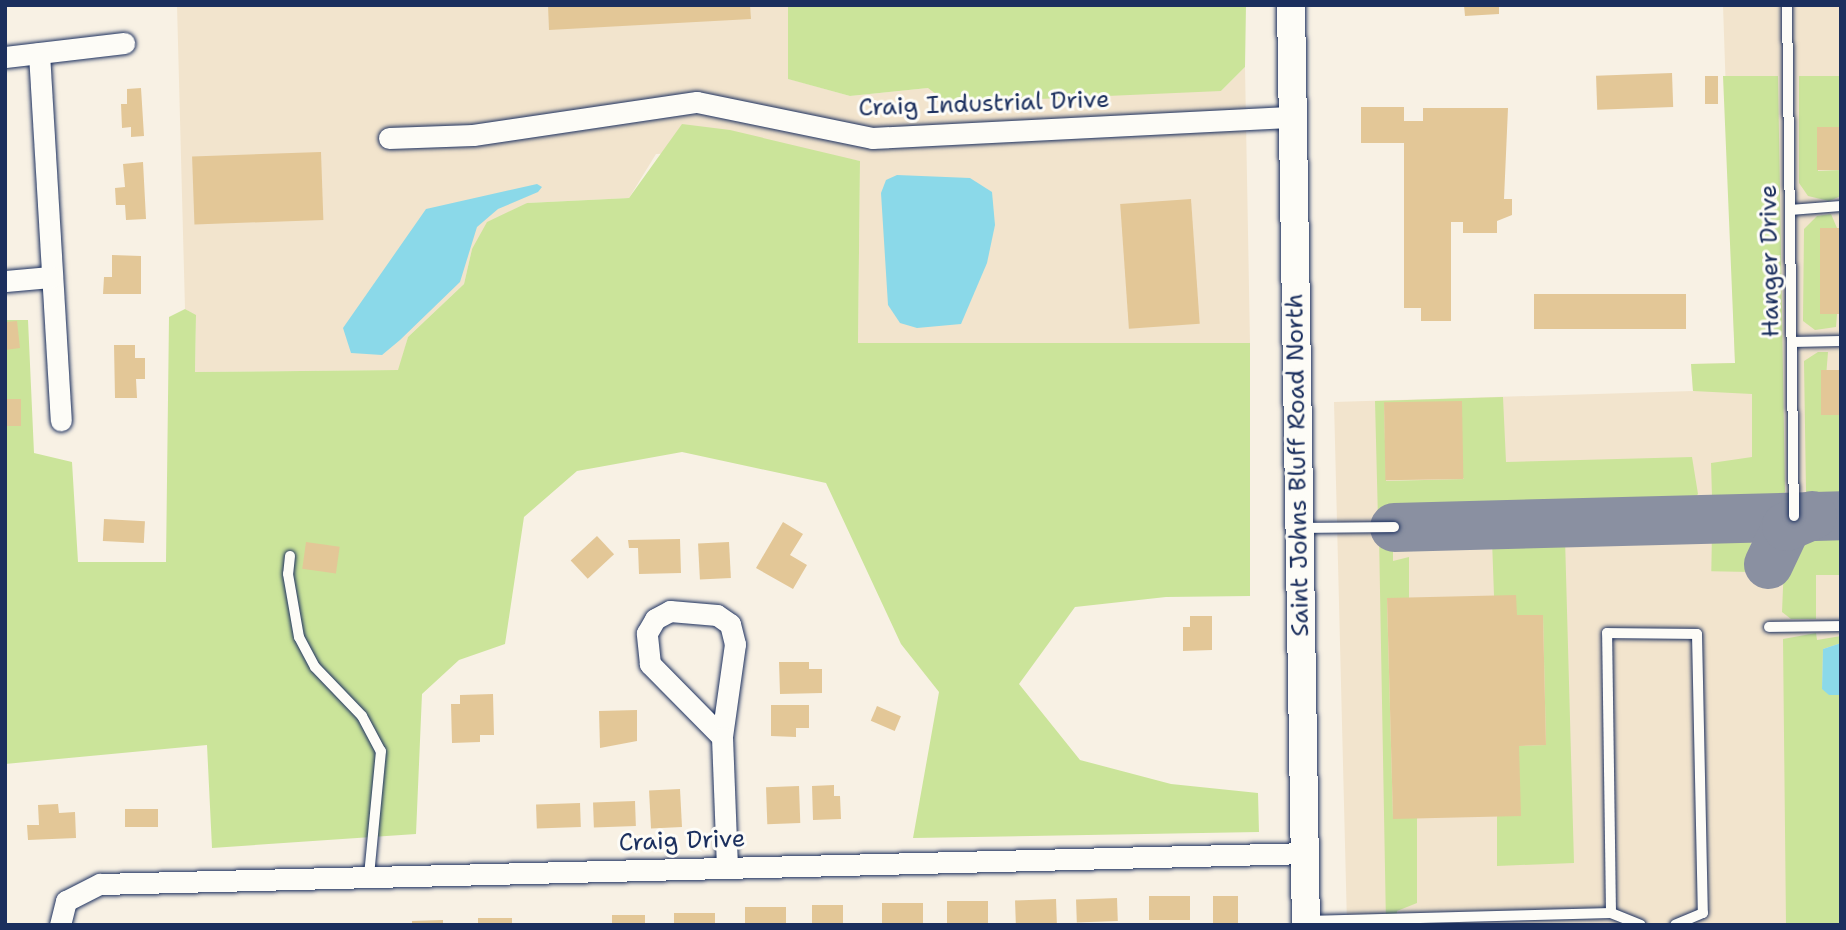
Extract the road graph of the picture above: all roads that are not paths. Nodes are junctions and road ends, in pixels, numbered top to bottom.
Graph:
1 (1291, 5) edge
2 (1787, 5) edge
3 (124, 43) dead end
4 (39, 52) junction
5 (5, 57) edge
6 (1293, 117) junction
7 (389, 138) dead end
8 (1841, 206) edge
9 (1790, 210) junction
10 (51, 277) junction
11 (5, 281) edge
12 (1841, 341) edge
13 (1792, 342) junction
14 (61, 420) dead end
15 (1794, 516) dead end
16 (1394, 527) dead end
17 (1298, 528) junction
18 (290, 556) dead end
19 (1841, 626) edge
20 (1769, 627) dead end
21 (722, 737) junction
22 (1305, 853) junction
23 (727, 865) junction
24 (369, 875) junction
25 (1611, 913) junction
26 (1306, 923) edge
27 (60, 925) edge
28 (1641, 925) edge
29 (1675, 925) edge

1 - 6 main road, Saint Johns Bluff Road North
2 - 9 lane, Hanger Drive
3 - 4 street
4 - 5 street
4 - 10 street
6 - 7 street, Craig Industrial Drive
6 - 17 main road, Saint Johns Bluff Road North
8 - 9 lane
9 - 13 lane, Hanger Drive
10 - 11 street
10 - 14 street
12 - 13 lane
13 - 15 lane, Hanger Drive
16 - 17 lane
17 - 22 main road, Saint Johns Bluff Road North
18 - 24 lane
19 - 20 lane
21 - 21 street
21 - 23 street
22 - 23 street, Craig Drive
22 - 26 main road, Saint Johns Bluff Road North
23 - 24 street, Craig Drive
24 - 27 street, Craig Drive
25 - 26 lane
25 - 28 lane
25 - 29 lane

